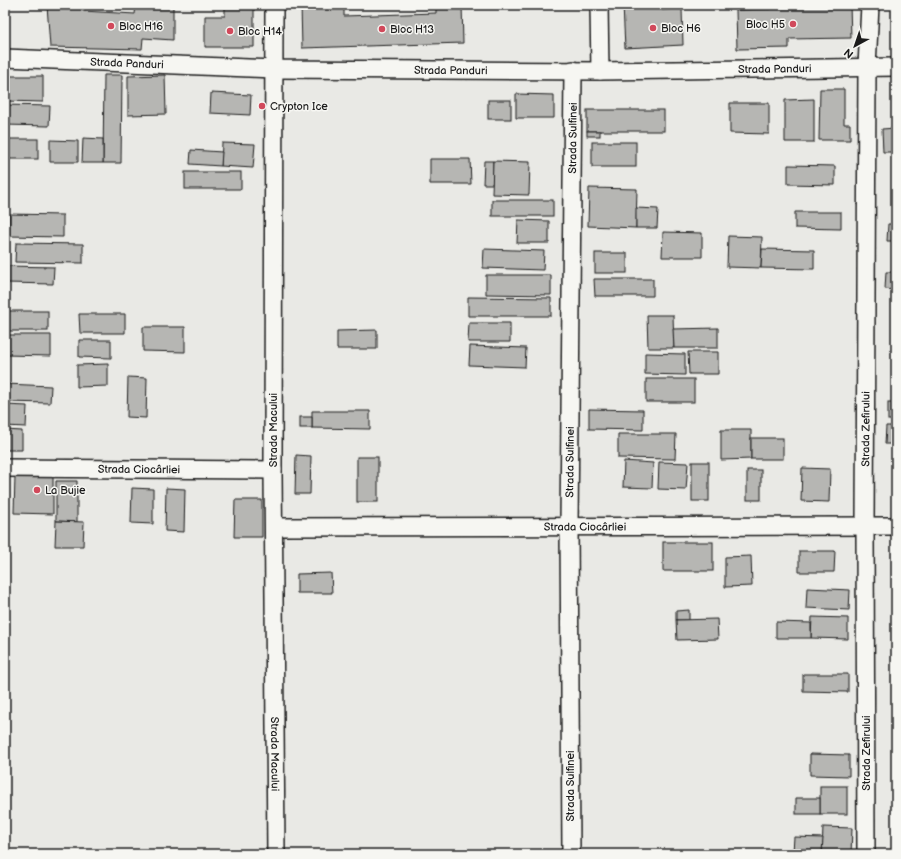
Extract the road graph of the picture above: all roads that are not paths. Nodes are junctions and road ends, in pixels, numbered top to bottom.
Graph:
1 (274, 5) edge
2 (599, 5) edge
3 (870, 5) edge
4 (5, 58) edge
5 (867, 67) junction
6 (896, 67) edge
7 (275, 69) junction
8 (573, 70) junction
9 (600, 70) junction
10 (5, 468) edge
11 (273, 470) junction
12 (865, 526) junction
13 (896, 526) edge
14 (274, 527) junction
15 (569, 527) junction
16 (276, 854) edge
17 (571, 854) edge
18 (866, 854) edge

1 - 7 street, Strada Macului
2 - 9 street
3 - 5 street, Strada Zefirului
4 - 7 street, Strada Panduri
5 - 6 street, Strada Panduri
5 - 9 street, Strada Panduri
5 - 12 street, Strada Zefirului
7 - 8 street, Strada Panduri
7 - 11 street, Strada Macului
8 - 9 street, Strada Panduri
8 - 15 street, Strada Sulfinei
10 - 11 street, Strada Ciocârliei
11 - 14 street, Strada Macului
12 - 13 street, Strada Ciocârliei
12 - 15 street, Strada Ciocârliei
12 - 18 street, Strada Zefirului
14 - 15 street, Strada Ciocârliei
14 - 16 street, Strada Macului
15 - 17 street, Strada Sulfinei

